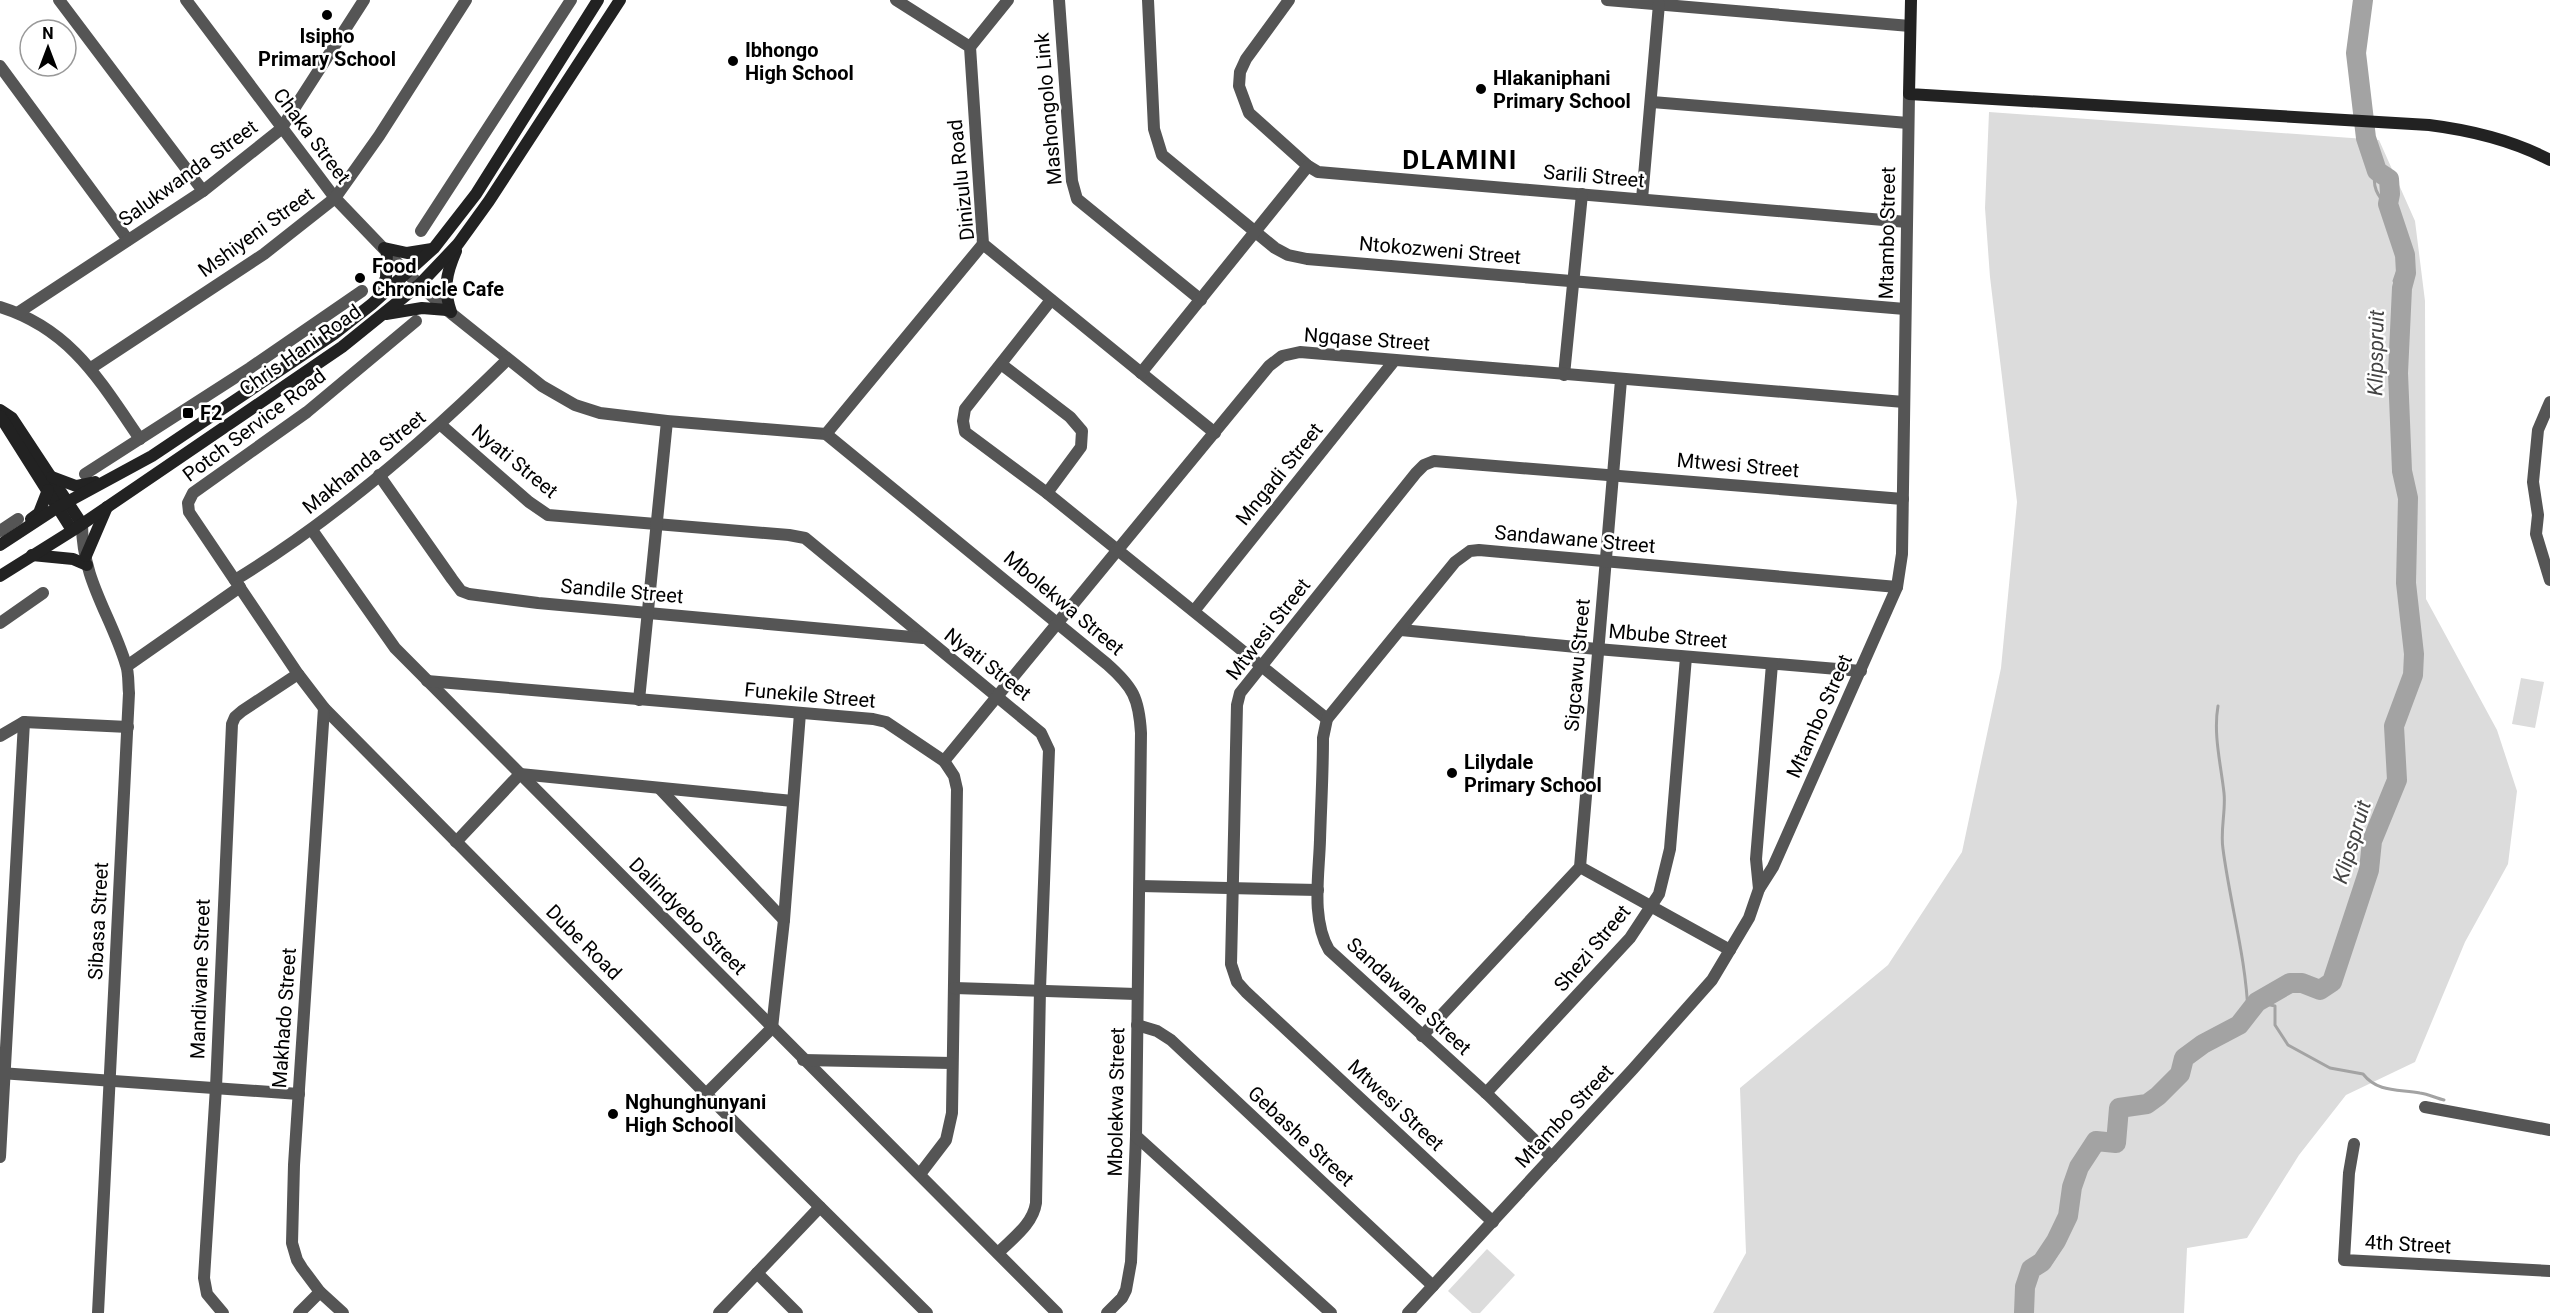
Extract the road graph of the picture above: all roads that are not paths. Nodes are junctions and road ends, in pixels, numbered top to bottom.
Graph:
1 (59, 0) edge
2 (186, 0) edge
3 (364, 0) edge
4 (466, 0) edge
5 (571, 0) edge
6 (598, 0) edge
7 (620, 0) edge
8 (896, 0) edge
9 (1008, 0) edge
10 (1059, 0) edge
11 (1148, 0) edge
12 (1607, 0) edge
13 (1911, 0) edge
14 (1286, 1) edge
15 (1659, 4) junction
16 (1911, 26) junction
17 (970, 47) junction
18 (0, 66) edge
19 (1909, 94) junction
20 (1652, 102) junction
21 (1908, 123) junction
22 (281, 129) junction
23 (2550, 160) edge
24 (1308, 166) junction
25 (203, 191) junction
26 (1582, 194) junction
27 (335, 198) junction
28 (1642, 199) junction
29 (1907, 222) junction
30 (421, 231) dead end
31 (1255, 232) junction
32 (128, 240) junction
33 (458, 244) junction
34 (983, 244) junction
35 (434, 248) junction
36 (385, 250) junction
37 (407, 273) junction
38 (1574, 281) junction
39 (420, 284) junction
40 (362, 291) dead end
41 (1051, 300) junction
42 (1201, 300) junction
43 (372, 304) junction
44 (0, 307) edge
45 (1905, 309) junction
46 (449, 311) junction
47 (19, 312) junction
48 (384, 314) junction
49 (416, 321) dead end
50 (507, 360) junction
51 (1394, 361) junction
52 (1001, 363) junction
53 (91, 368) junction
54 (1141, 373) junction
55 (1564, 375) junction
56 (1620, 380) junction
57 (1904, 402) junction
58 (2550, 402) edge
59 (0, 410) edge
60 (4, 421) edge
61 (667, 421) junction
62 (441, 425) junction
63 (826, 434) junction
64 (1215, 434) junction
65 (140, 439) junction
66 (128, 470) junction
67 (85, 474) dead end
68 (379, 475) junction
69 (1613, 475) junction
70 (51, 476) junction
71 (48, 490) junction
72 (1047, 493) junction
73 (1903, 499) junction
74 (63, 504) junction
75 (108, 506) junction
76 (18, 519) dead end
77 (657, 525) junction
78 (77, 527) junction
79 (312, 530) junction
80 (3, 538) edge
81 (1118, 551) junction
82 (32, 555) junction
83 (87, 561) junction
84 (1607, 561) junction
85 (0, 576) edge
86 (2550, 580) edge
87 (238, 584) junction
88 (1897, 587) junction
89 (43, 593) dead end
90 (1194, 611) junction
91 (648, 613) junction
92 (0, 622) edge
93 (1058, 624) junction
94 (1401, 630) junction
95 (923, 638) junction
96 (1598, 649) junction
97 (1686, 657) junction
98 (1262, 664) junction
99 (1772, 664) junction
100 (127, 666) junction
101 (1861, 671) junction
102 (298, 674) junction
103 (427, 681) junction
104 (998, 696) junction
105 (639, 700) junction
106 (324, 708) junction
107 (800, 713) junction
108 (1327, 719) junction
109 (24, 722) junction
110 (128, 728) junction
111 (0, 736) edge
112 (944, 761) junction
113 (520, 774) junction
114 (660, 789) junction
115 (793, 801) junction
116 (456, 842) junction
117 (1580, 867) junction
118 (1140, 886) junction
119 (1232, 889) junction
120 (1759, 889) junction
121 (1318, 890) junction
122 (1652, 906) junction
123 (784, 920) junction
124 (1730, 950) junction
125 (954, 988) junction
126 (1040, 990) junction
127 (1136, 994) junction
128 (1137, 1024) junction
129 (772, 1028) junction
130 (1422, 1036) junction
131 (802, 1060) junction
132 (952, 1063) junction
133 (3, 1074) edge
134 (109, 1082) junction
135 (216, 1087) junction
136 (1486, 1093) junction
137 (299, 1094) junction
138 (706, 1094) junction
139 (2425, 1107) dead end
140 (2550, 1130) edge
141 (1136, 1136) junction
142 (2354, 1144) dead end
143 (0, 1157) edge
144 (1552, 1157) junction
145 (920, 1174) junction
146 (820, 1207) junction
147 (1492, 1222) junction
148 (998, 1253) junction
149 (2550, 1271) edge
150 (757, 1274) junction
151 (1432, 1286) junction
152 (320, 1293) junction
153 (98, 1313) edge
154 (223, 1313) edge
155 (299, 1313) edge
156 (343, 1313) edge
157 (719, 1313) edge
158 (797, 1313) edge
159 (927, 1313) edge
160 (1057, 1313) edge
161 (1107, 1313) edge
162 (1330, 1313) edge
163 (1408, 1313) edge

1 - 25 street
2 - 22 street, Chaka Street
3 - 22 street, Salukwanda Street
4 - 27 street, Mshiyeni Street
5 - 30 street
6 - 35 main road, Chris Hani Road
7 - 33 main road, Chris Hani Road
8 - 17 street
9 - 17 street
10 - 42 street, Mashongolo Link
11 - 31 street, Ntokozweni Street
12 - 15 street
13 - 16 main road, Mtambo Street
14 - 24 street, Sarili Street
15 - 16 street
15 - 20 street
16 - 19 main road, Mtambo Street
17 - 34 street, Dinizulu Road
18 - 32 street
19 - 21 street, Mtambo Street
19 - 23 main road
20 - 21 street
20 - 28 street
21 - 29 street, Mtambo Street
22 - 25 street, Salukwanda Street
22 - 27 street, Chaka Street
24 - 26 street, Sarili Street
24 - 31 street
25 - 32 street, Salukwanda Street
26 - 28 street, Sarili Street
26 - 38 street
27 - 36 street, Chaka Street
27 - 53 street, Mshiyeni Street
28 - 29 street, Sarili Street
29 - 45 street, Mtambo Street
31 - 38 street, Ntokozweni Street
31 - 42 street
32 - 47 street, Salukwanda Street
33 - 39 main road, Chris Hani Road
33 - 46 main road
34 - 41 street, Dinizulu Road
34 - 63 street
35 - 36 main road
35 - 37 main road, Chris Hani Road
36 - 37 street, Chaka Street
36 - 43 main road
37 - 39 street, Chaka Street
37 - 43 main road, Chris Hani Road
38 - 45 street, Ntokozweni Street
38 - 55 street
39 - 46 street
39 - 48 main road, Chris Hani Road
40 - 65 street
41 - 52 street
41 - 54 street, Dinizulu Road
42 - 54 street
43 - 66 main road, Chris Hani Road
44 - 47 street
45 - 57 street, Mtambo Street
46 - 48 main road
46 - 50 street
47 - 53 street
48 - 75 main road, Chris Hani Road
49 - 87 street, Potch Service Road
50 - 61 street
50 - 62 street, Makhanda Street
51 - 55 street, Ngqase Street
51 - 64 street, Ngqase Street
51 - 90 street, Mngadi Street
52 - 72 street
52 - 72 street
53 - 65 street
54 - 64 street, Dinizulu Road
55 - 56 street, Ngqase Street
56 - 57 street, Ngqase Street
56 - 69 street, Sigcawu Street
57 - 73 street, Mtambo Street
58 - 86 street
59 - 60 main road
60 - 70 main road
60 - 71 main road
61 - 63 street
61 - 77 street
62 - 68 street, Makhanda Street
62 - 77 street, Nyati Street
63 - 93 street, Mbolekwa Street
64 - 81 street, Ngqase Street
65 - 67 street
66 - 70 main road
66 - 74 main road, Chris Hani Road
68 - 79 street, Makhanda Street
68 - 91 street, Sandile Street
69 - 73 street, Mtwesi Street
69 - 84 street, Sigcawu Street
69 - 98 street, Mtwesi Street
70 - 74 main road
71 - 74 main road
71 - 80 main road
72 - 81 street
73 - 88 street, Mtambo Street
74 - 78 main road
74 - 80 main road, Chris Hani Road
75 - 78 main road, Chris Hani Road
75 - 83 main road
76 - 80 street
77 - 91 street
77 - 95 street, Nyati Street
78 - 82 main road, Chris Hani Road
78 - 83 street, Sibasa Street
79 - 87 street, Makhanda Street
79 - 103 street, Dalindyebo Street
81 - 90 street
81 - 93 street, Ngqase Street
82 - 83 main road
82 - 85 main road, Chris Hani Road
83 - 100 street, Sibasa Street
84 - 88 street, Sandawane Street
84 - 94 street, Sandawane Street
84 - 96 street, Sigcawu Street
87 - 100 street, Makhanda Street
87 - 102 street, Dube Road
88 - 101 street, Mtambo Street
89 - 92 street
90 - 98 street
91 - 95 street, Sandile Street
91 - 105 street
93 - 104 street, Ngqase Street
93 - 118 street, Mbolekwa Street
94 - 96 street, Mbube Street
94 - 108 street, Sandawane Street
95 - 104 street, Nyati Street
96 - 97 street, Mbube Street
96 - 117 street, Sigcawu Street
97 - 99 street, Mbube Street
97 - 122 street, Shezi Street
98 - 108 street
98 - 119 street, Mtwesi Street
99 - 101 street, Mbube Street
99 - 120 street
100 - 110 street, Sibasa Street
101 - 120 street, Mtambo Street
102 - 106 street, Dube Road
102 - 135 street, Mandiwane Street
103 - 105 street, Funekile Street
103 - 113 street, Dalindyebo Street
104 - 112 street, Ngqase Street
104 - 126 street, Nyati Street
105 - 107 street, Funekile Street
106 - 116 street, Dube Road
106 - 137 street, Makhado Street
107 - 112 street, Funekile Street
107 - 115 street
108 - 121 street, Sandawane Street
109 - 110 street
109 - 111 street
109 - 133 street
110 - 134 street, Sibasa Street
112 - 125 street
113 - 114 street
113 - 116 street
113 - 129 street, Dalindyebo Street
114 - 115 street
114 - 123 street
115 - 123 street
116 - 138 street, Dube Road
117 - 122 street
117 - 130 street
118 - 119 street
118 - 127 street, Mbolekwa Street
119 - 121 street
119 - 147 street, Mtwesi Street
120 - 124 street, Mtambo Street
121 - 130 street, Sandawane Street
122 - 124 street
122 - 136 street, Shezi Street
123 - 129 street
124 - 144 street, Mtambo Street
125 - 126 street
125 - 132 street
126 - 127 street
126 - 148 street, Nyati Street
127 - 128 street, Mbolekwa Street
128 - 141 street, Mbolekwa Street
128 - 151 street, Gebashe Street
129 - 131 street, Dalindyebo Street
129 - 138 street
130 - 136 street, Sandawane Street
131 - 132 street
131 - 145 street, Dalindyebo Street
132 - 145 street
133 - 134 street
133 - 143 street
134 - 135 street
134 - 153 street, Sibasa Street
135 - 137 street
135 - 154 street, Mandiwane Street
136 - 144 street, Sandawane Street
137 - 152 street, Makhado Street
138 - 146 street, Dube Road
139 - 140 street
141 - 161 street, Mbolekwa Street
141 - 162 street
142 - 149 street, 4th Street
144 - 147 street, Mtambo Street
145 - 148 street, Dalindyebo Street
146 - 150 street
146 - 159 street, Dube Road
147 - 151 street, Mtambo Street
148 - 160 street, Dalindyebo Street
150 - 157 street
150 - 158 street
151 - 163 street, Mtambo Street
152 - 155 street
152 - 156 street, Makhado Street

